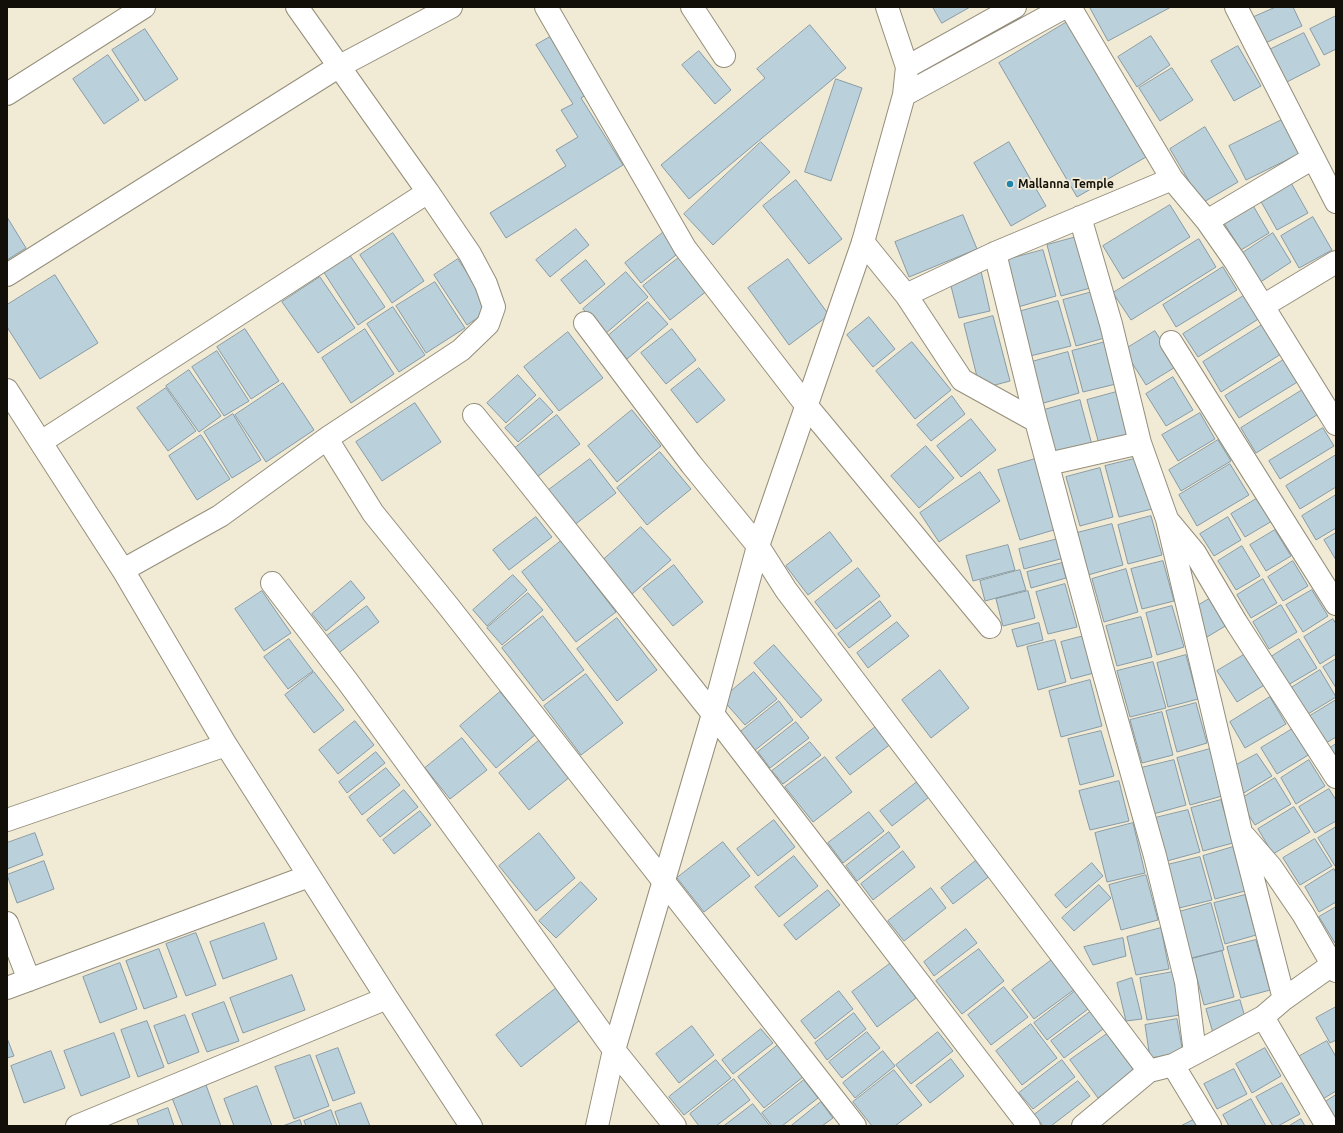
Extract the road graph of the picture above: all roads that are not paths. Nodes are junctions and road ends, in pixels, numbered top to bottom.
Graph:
1 (144, 7) edge
2 (297, 7) edge
3 (451, 7) edge
4 (546, 7) edge
5 (692, 7) edge
6 (887, 7) edge
7 (1015, 7) edge
8 (1065, 7) edge
9 (1070, 7) edge
10 (1236, 7) edge
11 (724, 56) dead end
12 (338, 67) junction
13 (907, 67) junction
14 (7, 94) edge
15 (904, 95) junction
16 (1313, 158) junction
17 (1172, 179) junction
18 (428, 192) junction
19 (1336, 202) edge
20 (1080, 217) junction
21 (1207, 221) junction
22 (863, 242) junction
23 (995, 253) junction
24 (1336, 262) edge
25 (7, 275) edge
26 (906, 295) junction
27 (1262, 306) junction
28 (585, 323) dead end
29 (1171, 342) dead end
30 (7, 390) edge
31 (806, 405) junction
32 (474, 415) dead end
33 (1036, 421) junction
34 (1336, 424) edge
35 (327, 439) junction
36 (41, 442) junction
37 (1140, 443) junction
38 (1048, 464) junction
39 (1166, 519) junction
40 (758, 546) junction
41 (123, 570) junction
42 (272, 583) dead end
43 (1336, 604) edge
44 (990, 627) dead end
45 (713, 714) junction
46 (226, 745) junction
47 (1336, 777) edge
48 (7, 820) edge
49 (1241, 832) junction
50 (309, 876) junction
51 (664, 881) junction
52 (7, 923) edge
53 (1334, 966) edge
54 (28, 980) junction
55 (7, 988) edge
56 (387, 998) junction
57 (1284, 999) junction
58 (1262, 1017) junction
59 (614, 1050) junction
60 (1195, 1053) junction
61 (1173, 1064) junction
62 (1149, 1070) junction
63 (77, 1126) edge
64 (472, 1126) edge
65 (597, 1126) edge
66 (675, 1126) edge
67 (855, 1126) edge
68 (1029, 1126) edge
69 (1083, 1126) edge
70 (1210, 1126) edge
71 (1327, 1126) edge

1 - 14 street
2 - 12 street
3 - 12 street
4 - 31 street
5 - 11 street
6 - 13 street
7 - 13 street
8 - 15 street
9 - 17 street
10 - 16 street
12 - 18 street
12 - 25 street
13 - 15 street
15 - 22 street
16 - 19 street
16 - 21 street
17 - 20 street
17 - 21 street
18 - 35 street
18 - 36 street
20 - 23 street
20 - 37 street
21 - 27 street
22 - 26 street
22 - 31 street
23 - 26 street
23 - 33 street
24 - 27 street
26 - 33 street
27 - 34 street
28 - 40 street
29 - 43 street
30 - 36 street
31 - 40 street
31 - 44 street
32 - 45 street
33 - 38 street
35 - 41 street
35 - 51 street
36 - 41 street
37 - 38 street
37 - 39 street
38 - 60 street
39 - 47 street
39 - 49 street
40 - 45 street
40 - 62 street
41 - 46 street
42 - 59 street
45 - 51 street
45 - 68 street
46 - 48 street
46 - 50 street
49 - 53 street
49 - 57 street
50 - 54 street
50 - 56 street
51 - 59 street
51 - 67 street
52 - 54 street
53 - 57 street
54 - 55 street
56 - 63 street
56 - 64 street
57 - 58 street
58 - 60 street
58 - 71 street
59 - 65 street
59 - 66 street
60 - 61 street
61 - 62 street
61 - 70 street
62 - 69 street

